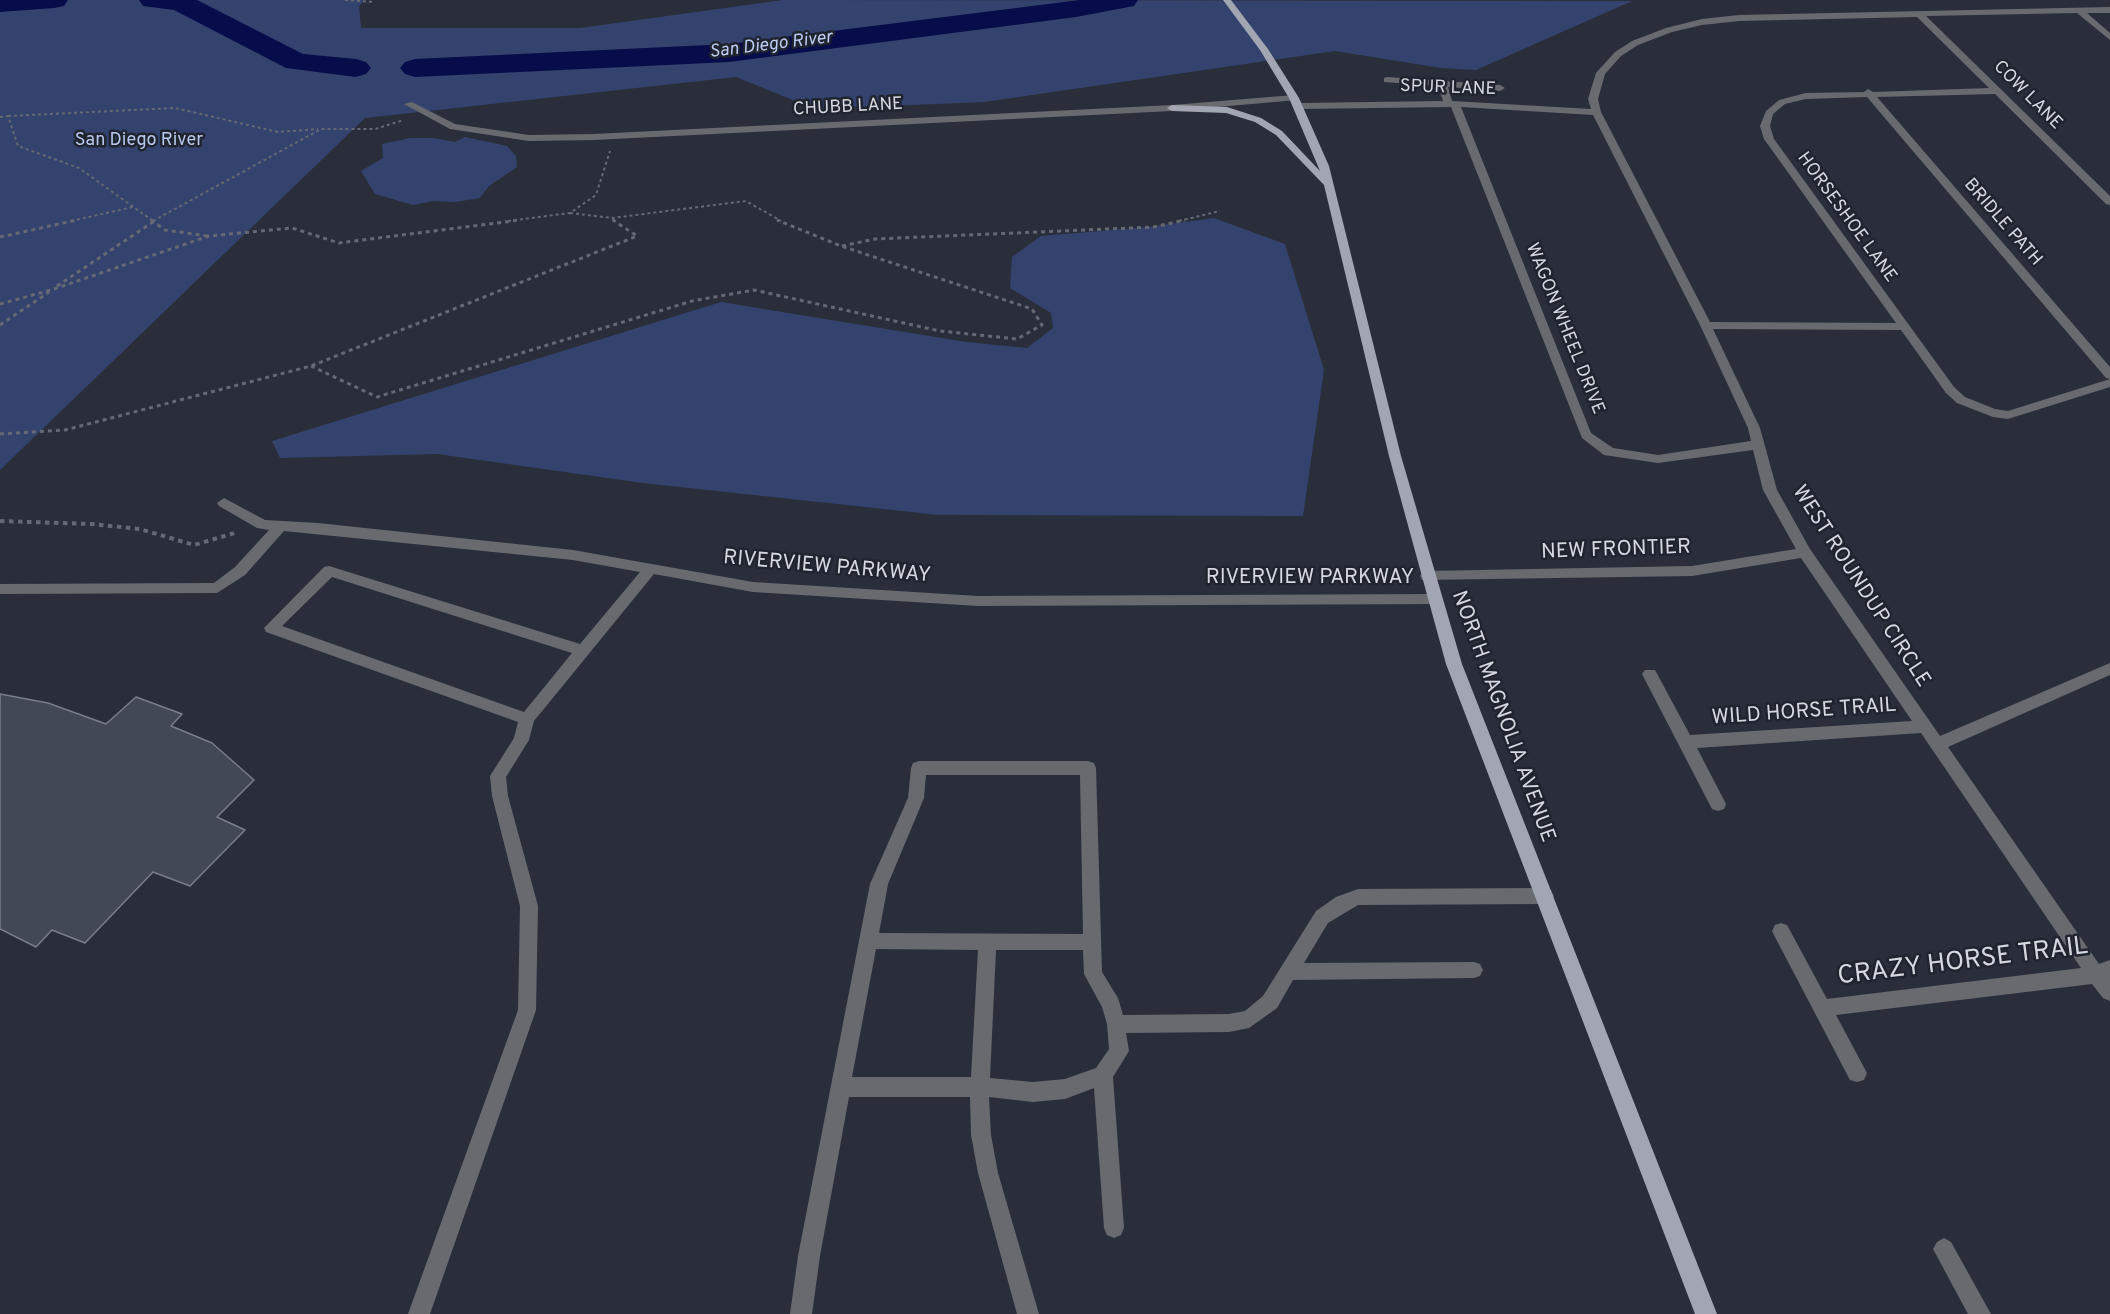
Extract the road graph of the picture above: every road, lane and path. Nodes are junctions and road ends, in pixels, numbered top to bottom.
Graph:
1 (345, 0) edge
2 (1227, 0) edge
3 (374, 2) dead end
4 (2078, 10) junction
5 (2110, 10) edge
6 (1919, 14) junction
7 (2110, 37) edge
8 (1387, 80) dead end
9 (1442, 84) junction
10 (1500, 88) dead end
11 (1999, 91) junction
12 (1868, 92) junction
13 (1296, 102) junction
14 (409, 104) dead end
15 (1452, 104) junction
16 (1172, 108) junction
17 (1596, 112) junction
18 (428, 113) junction
19 (8, 116) junction
20 (0, 117) edge
21 (321, 129) junction
22 (614, 136) junction
23 (1330, 188) junction
24 (2110, 202) edge
25 (133, 207) junction
26 (1220, 211) dead end
27 (570, 213) junction
28 (612, 218) junction
29 (153, 221) junction
30 (209, 236) junction
31 (0, 237) edge
32 (841, 246) junction
33 (51, 290) junction
34 (0, 304) edge
35 (0, 325) edge
36 (1706, 325) junction
37 (1904, 327) junction
38 (311, 366) junction
39 (2110, 375) edge
40 (2110, 383) edge
41 (0, 434) edge
42 (1756, 445) junction
43 (224, 503) dead end
44 (0, 521) edge
45 (262, 525) junction
46 (281, 526) junction
47 (1805, 552) junction
48 (650, 569) junction
49 (1427, 576) junction
50 (0, 589) edge
51 (1435, 599) junction
52 (583, 651) junction
53 (2110, 669) edge
54 (1650, 674) dead end
55 (527, 719) junction
56 (1924, 726) junction
57 (1686, 742) junction
58 (1938, 744) junction
59 (1718, 804) dead end
60 (1545, 896) junction
61 (1781, 931) dead end
62 (868, 941) junction
63 (987, 941) junction
64 (1092, 942) junction
65 (1474, 970) dead end
66 (2103, 971) edge
67 (1287, 972) junction
68 (2110, 992) edge
69 (1822, 1008) junction
70 (1116, 1024) junction
71 (1857, 1073) dead end
72 (1103, 1075) junction
73 (841, 1087) junction
74 (981, 1087) junction
75 (1114, 1228) dead end
76 (1944, 1249) dead end
77 (419, 1314) edge
78 (801, 1314) edge
79 (1028, 1314) edge
80 (1706, 1314) edge
81 (1980, 1314) edge

1 - 3 path
2 - 13 main road, NORTH MAGNOLIA AVENUE
4 - 5 street
4 - 6 street
4 - 7 street
6 - 11 street, COW LANE
6 - 17 street
8 - 9 street
9 - 10 street
9 - 15 street, WAGON WHEEL DRIVE
11 - 12 street, HORSESHOE LANE
11 - 24 street, COW LANE
12 - 37 street, HORSESHOE LANE
12 - 39 street, BRIDLE PATH
13 - 15 street, SPUR LANE
13 - 16 street, CHUBB LANE
13 - 23 main road, NORTH MAGNOLIA AVENUE
14 - 18 street, CHUBB LANE
15 - 17 street, SPUR LANE
15 - 42 street, WAGON WHEEL DRIVE
16 - 22 street, CHUBB LANE
16 - 23 main road
17 - 36 street, WEST ROUNDUP CIRCLE
18 - 21 path
18 - 22 street, CHUBB LANE
19 - 20 path
19 - 21 path
19 - 25 path
21 - 29 path
22 - 27 path
23 - 49 main road, NORTH MAGNOLIA AVENUE
25 - 29 path
25 - 31 path
26 - 32 path
27 - 28 path
27 - 30 path
28 - 32 path
28 - 38 path
29 - 30 path
29 - 33 path
30 - 33 path
32 - 38 path
33 - 34 path
33 - 35 path
36 - 37 street
36 - 42 street, WEST ROUNDUP CIRCLE
37 - 40 street, HORSESHOE LANE
38 - 41 path
42 - 47 street, WEST ROUNDUP CIRCLE
43 - 45 street, RIVERVIEW PARKWAY
44 - 45 path
45 - 46 street, RIVERVIEW PARKWAY
46 - 48 street, RIVERVIEW PARKWAY
46 - 50 street
47 - 49 street, NEW FRONTIER
47 - 56 street, WEST ROUNDUP CIRCLE
48 - 51 street, RIVERVIEW PARKWAY
48 - 52 street
49 - 51 main road, NORTH MAGNOLIA AVENUE
51 - 60 main road, NORTH MAGNOLIA AVENUE
52 - 55 street
52 - 55 street
53 - 58 street
54 - 57 street, WILD HORSE TRAIL
55 - 77 street
56 - 57 street, WILD HORSE TRAIL
56 - 58 street, WEST ROUNDUP CIRCLE
57 - 59 street, WILD HORSE TRAIL
58 - 66 street, WEST ROUNDUP CIRCLE
60 - 67 street
60 - 80 main road, NORTH MAGNOLIA AVENUE
61 - 69 street, CRAZY HORSE TRAIL
62 - 63 street
62 - 64 street
62 - 73 street
63 - 64 street
63 - 74 street
64 - 70 street
65 - 67 street
66 - 68 street, WEST ROUNDUP CIRCLE
66 - 69 street, CRAZY HORSE TRAIL
67 - 70 street
69 - 71 street, CRAZY HORSE TRAIL
70 - 72 street
72 - 74 street
72 - 75 street
73 - 74 street
73 - 78 street
74 - 79 street
76 - 81 street

